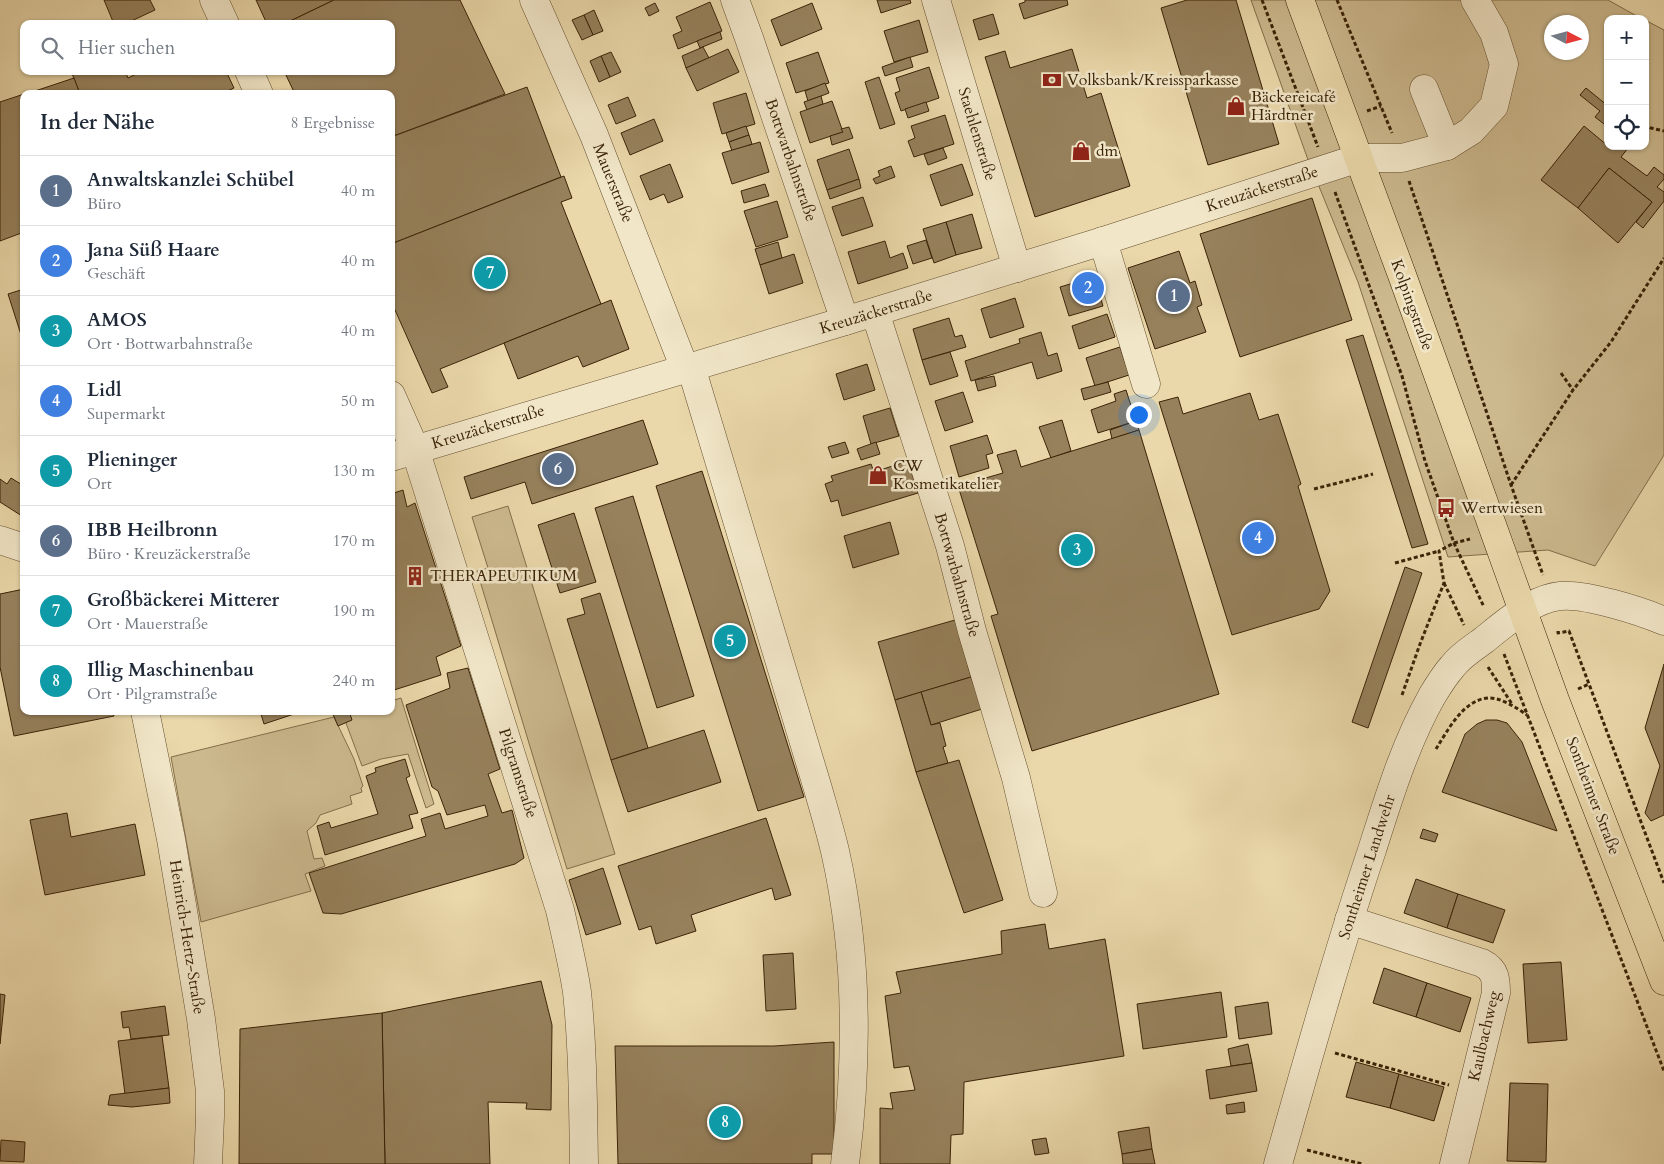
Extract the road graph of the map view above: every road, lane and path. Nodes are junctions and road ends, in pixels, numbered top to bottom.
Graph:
1 (214, 0) edge
2 (534, 0) edge
3 (735, 0) edge
4 (936, 0) edge
5 (1262, 0) edge
6 (1300, 0) edge
7 (1337, 0) edge
8 (1475, 0) edge
9 (223, 20) edge
10 (251, 75) edge
11 (1424, 89) dead end
12 (257, 90) edge
13 (1649, 126) edge
14 (1664, 132) edge
15 (1447, 146) junction
16 (1358, 158) junction
17 (1402, 158) junction
18 (1326, 168) junction
19 (1103, 241) junction
20 (1664, 258) edge
21 (1018, 268) junction
22 (875, 312) junction
23 (845, 322) junction
24 (688, 368) junction
25 (1561, 373) dead end
26 (1146, 384) dead end
27 (1572, 390) junction
28 (395, 414) edge
29 (403, 453) edge
30 (1373, 474) dead end
31 (1510, 485) junction
32 (1314, 489) dead end
33 (0, 540) edge
34 (1454, 543) junction
35 (20, 547) edge
36 (1439, 551) junction
37 (1395, 563) dead end
38 (1552, 598) junction
39 (1522, 610) junction
40 (1664, 621) edge
41 (1495, 631) junction
42 (1402, 696) dead end
43 (146, 715) edge
44 (1528, 716) junction
45 (1432, 756) dead end
46 (1664, 883) edge
47 (1043, 893) dead end
48 (1349, 920) junction
49 (1664, 981) edge
50 (1334, 1053) dead end
51 (1664, 1071) edge
52 (1471, 1091) junction
53 (1306, 1149) dead end
54 (208, 1164) edge
55 (584, 1164) edge
56 (846, 1164) edge
57 (1278, 1164) edge
58 (1362, 1164) edge
59 (1454, 1164) edge

1 - 9 street
2 - 24 street, Mauerstraße
3 - 23 street, Bottwarbahnstraße
4 - 21 street, Staehlenstraße
5 - 18 path
6 - 16 main road, Kolpingstraße
7 - 17 path
8 - 15 street
10 - 12 street
11 - 15 street
13 - 14 path
15 - 17 street
16 - 17 street
16 - 18 street, Kreuzäckerstraße
16 - 39 main road, Kolpingstraße
17 - 31 path
18 - 19 street, Kreuzäckerstraße
18 - 34 path
19 - 21 street, Kreuzäckerstraße
19 - 26 street
20 - 27 path
21 - 22 street, Kreuzäckerstraße
22 - 23 street, Kreuzäckerstraße
22 - 47 street, Bottwarbahnstraße
23 - 24 street, Kreuzäckerstraße
24 - 29 street, Kreuzäckerstraße
24 - 56 street, Mauerstraße
25 - 27 path
27 - 31 path
28 - 29 street, Pilgramstraße
29 - 55 street, Pilgramstraße
30 - 32 path
31 - 38 path
33 - 35 street
34 - 36 path
34 - 41 path
36 - 37 path
36 - 42 path
38 - 39 street, Sontheimer Landwehr
38 - 40 street, Sontheimer Landwehr
38 - 46 path
39 - 41 street, Sontheimer Landwehr
39 - 49 main road, Sontheimer Straße
41 - 44 path
41 - 48 street, Sontheimer Landwehr
43 - 54 street, Heinrich-Hertz-Straße
44 - 45 path
44 - 51 path
48 - 52 street, Kaulbachweg
48 - 57 street, Sontheimer Landwehr
50 - 52 path
52 - 59 street, Kaulbachweg
53 - 58 path

